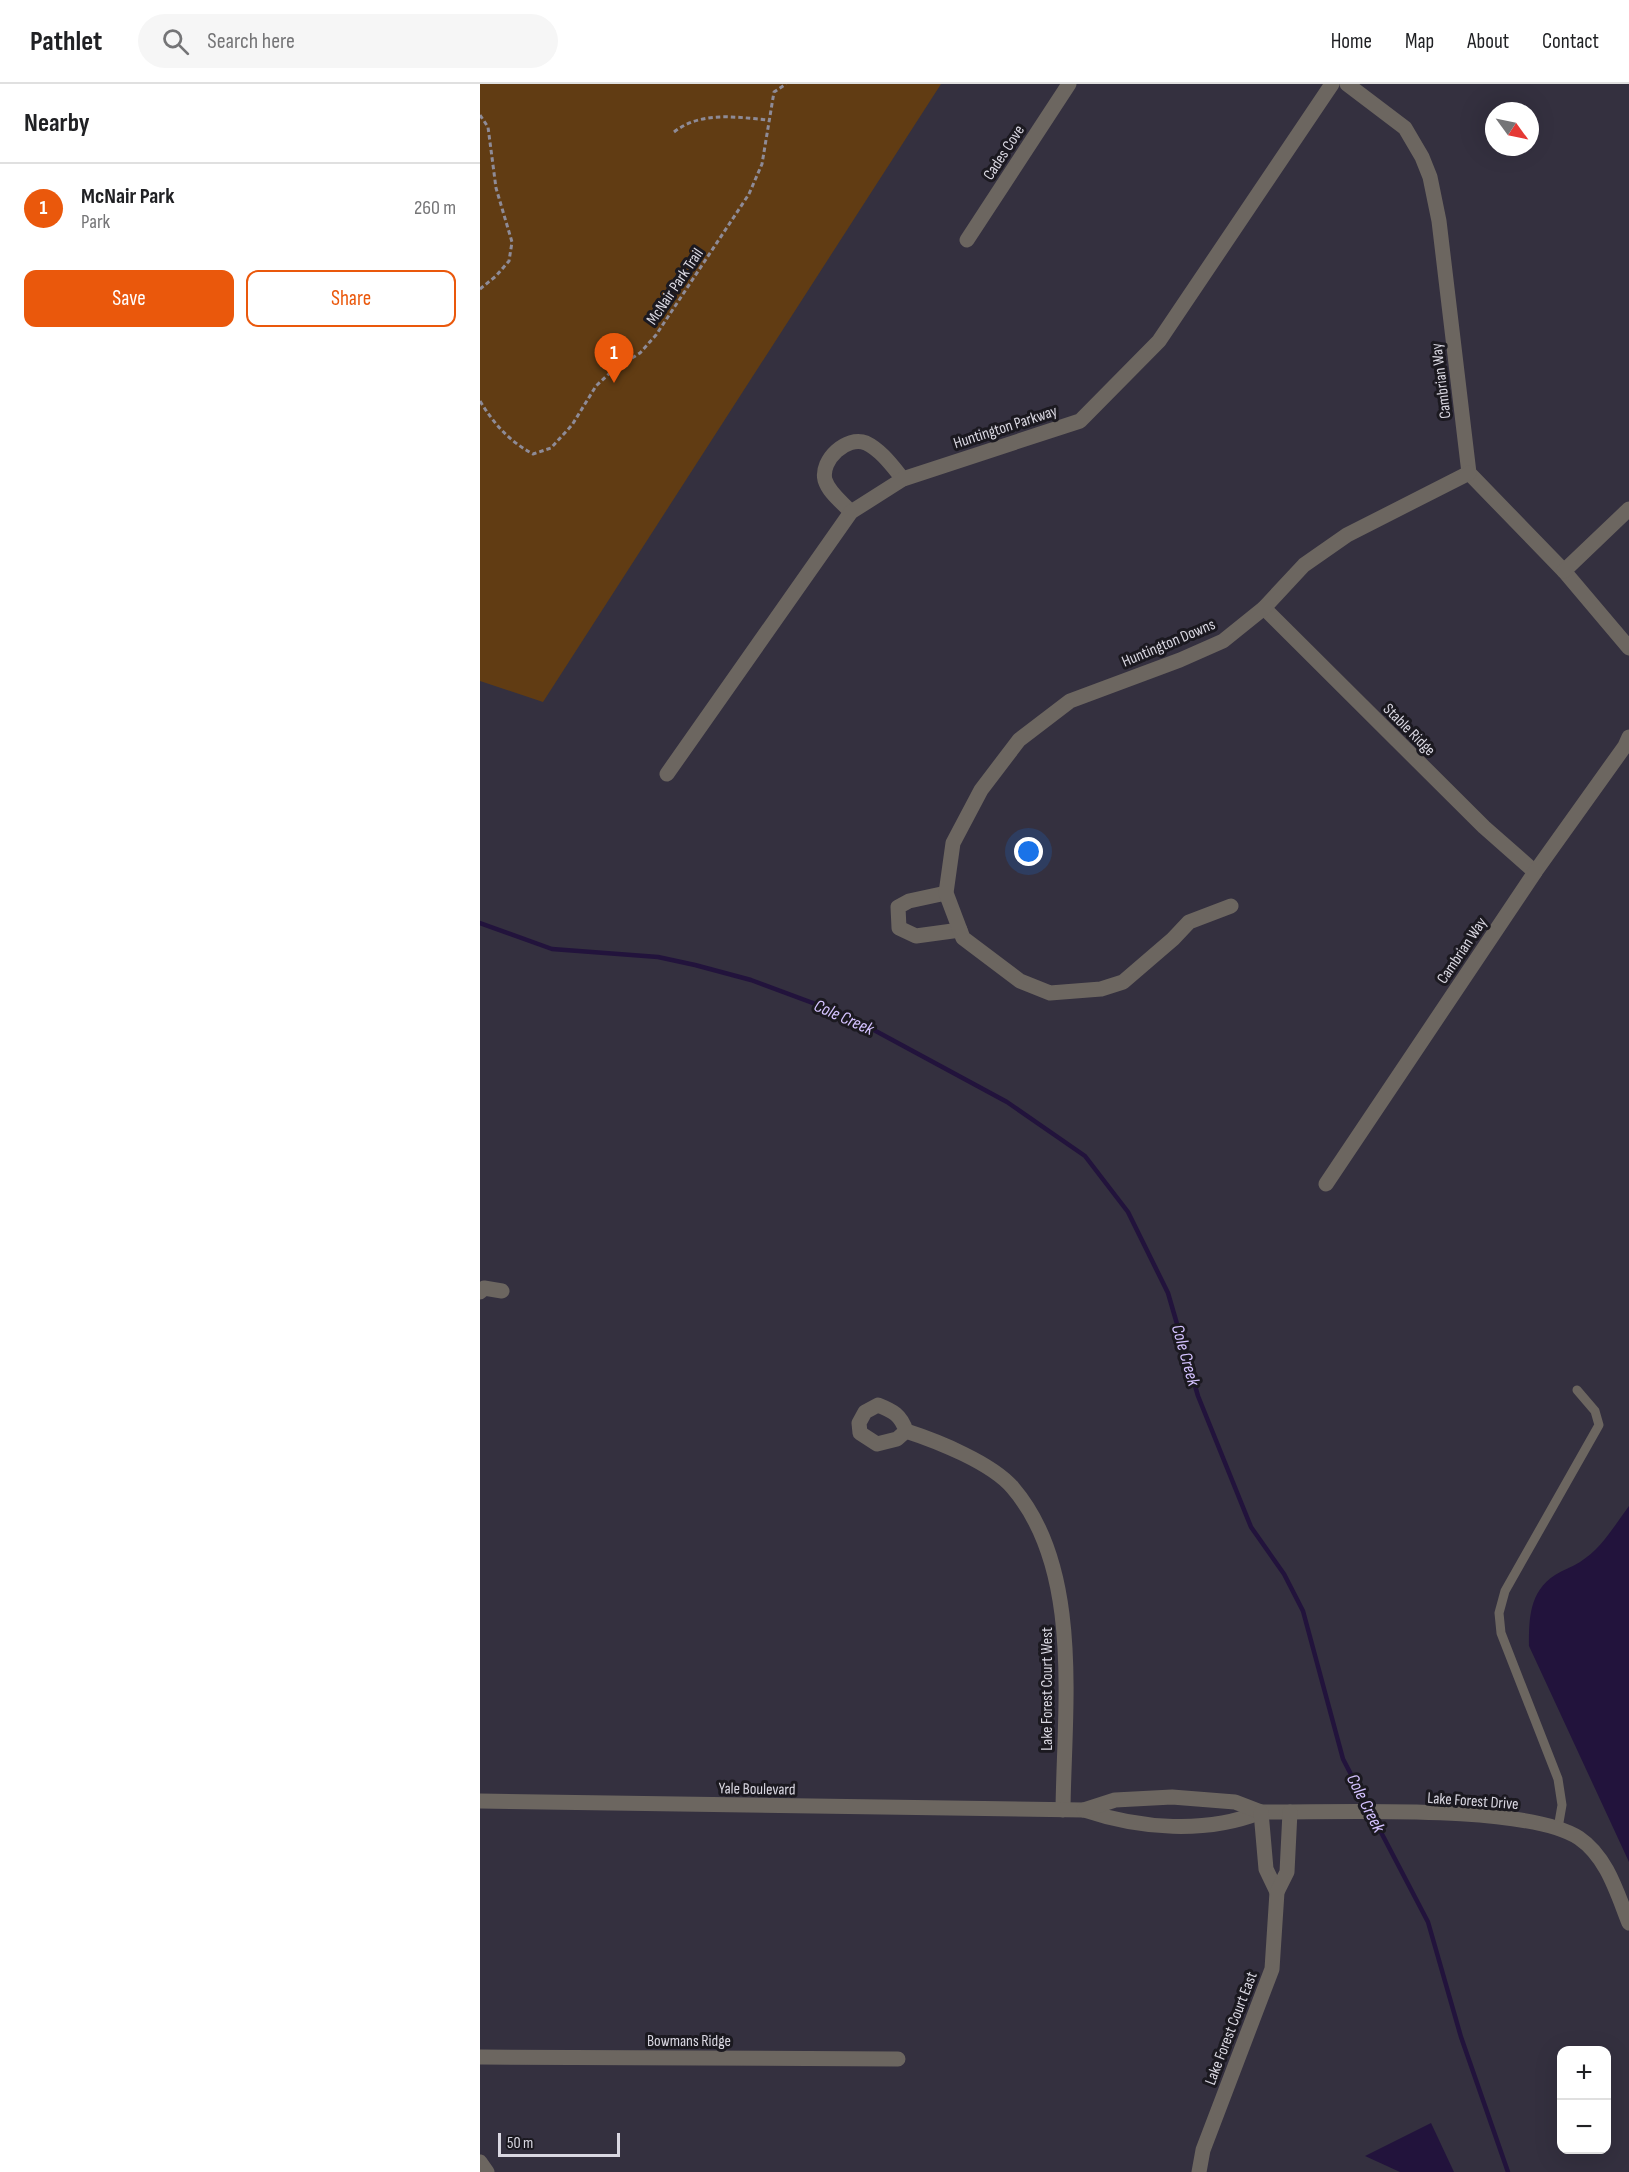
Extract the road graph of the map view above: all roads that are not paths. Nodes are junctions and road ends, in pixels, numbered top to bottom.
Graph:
1 (1069, 84) edge
2 (1332, 84) edge
3 (1347, 84) edge
4 (967, 240) dead end
5 (1469, 473) junction
6 (903, 479) junction
7 (1629, 509) edge
8 (851, 512) junction
9 (1564, 571) junction
10 (1264, 608) junction
11 (1629, 648) edge
12 (1629, 737) edge
13 (667, 774) dead end
14 (1535, 872) junction
15 (946, 892) junction
16 (1231, 906) dead end
17 (960, 930) junction
18 (1326, 1184) dead end
19 (502, 1291) dead end
20 (480, 1292) edge
21 (1577, 1390) dead end
22 (906, 1431) dead end
23 (480, 1801) edge
24 (1063, 1810) junction
25 (1084, 1810) junction
26 (1034, 1811) joint
27 (1262, 1812) junction
28 (1290, 1812) junction
29 (1558, 1828) junction
30 (1278, 1892) junction
31 (1629, 1923) edge
32 (480, 2057) edge
33 (898, 2059) dead end
34 (480, 2162) edge
35 (488, 2172) edge
36 (1199, 2172) edge

1 - 4 street, Cades Cove
2 - 6 street, Huntington Parkway
3 - 5 street, Cambrian Way
5 - 9 street
5 - 10 street, Huntington Downs
6 - 8 street, Huntington Parkway
6 - 8 street
7 - 9 street
8 - 13 street, Huntington Parkway
9 - 11 street
10 - 14 street, Stable Ridge
10 - 15 street, Huntington Downs
12 - 14 street, Cambrian Way
14 - 18 street, Cambrian Way
15 - 17 street, Huntington Downs
15 - 17 street
16 - 17 street, Huntington Downs
19 - 20 street
21 - 29 lane
22 - 24 street, Lake Forest Court West
23 - 26 street, Yale Boulevard
24 - 25 street, Lake Forest Drive
24 - 26 street, Lake Forest Drive
25 - 27 street, Lake Forest Drive
25 - 27 street, Lake Forest Drive
27 - 28 street, Lake Forest Drive
27 - 30 street, Lake Forest Court East
28 - 29 street, Lake Forest Drive
28 - 30 street, Lake Forest Court East
29 - 31 street, Lake Forest Drive
30 - 36 street, Lake Forest Court East
32 - 33 street, Bowmans Ridge
34 - 35 street

